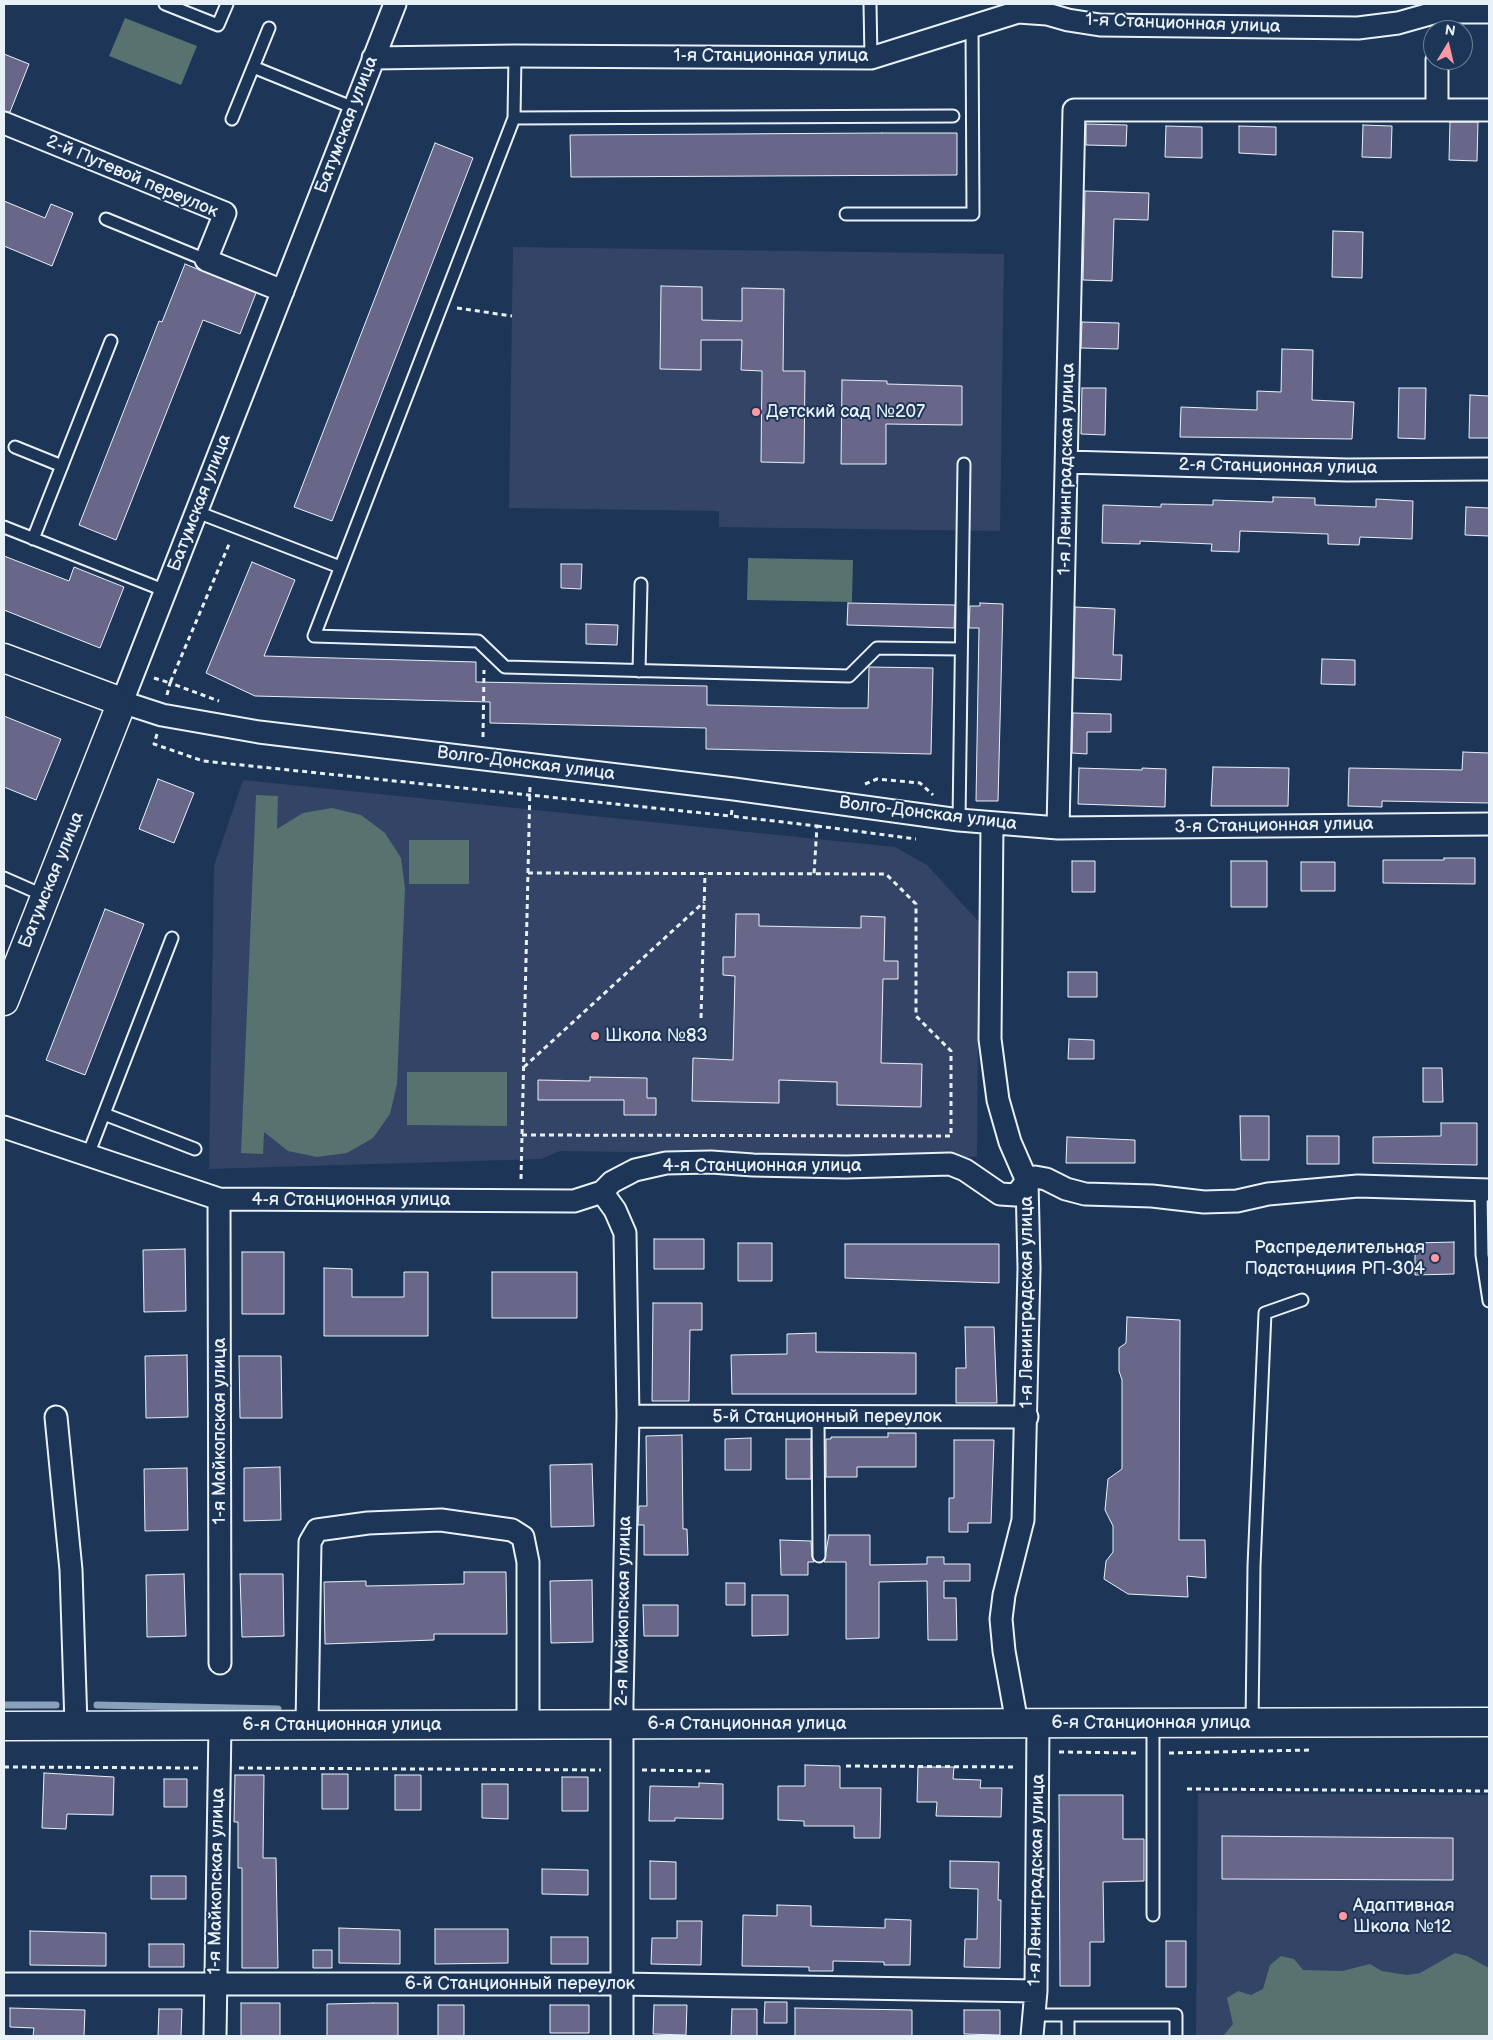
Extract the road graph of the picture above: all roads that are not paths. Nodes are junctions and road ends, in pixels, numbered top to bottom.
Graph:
1 (165, 4) edge
2 (227, 4) edge
3 (395, 4) edge
4 (870, 4) edge
5 (1047, 9) edge
6 (1489, 12) edge
7 (1443, 20) edge
8 (1423, 22) edge
9 (972, 26) junction
10 (269, 28) dead end
11 (515, 56) junction
12 (374, 58) junction
13 (871, 58) junction
14 (253, 67) junction
15 (1437, 70) edge
16 (354, 108) junction
17 (1437, 110) junction
18 (1489, 110) edge
19 (953, 116) dead end
20 (514, 118) junction
21 (232, 119) dead end
22 (4, 123) edge
23 (846, 214) dead end
24 (106, 219) dead end
25 (206, 260) junction
26 (283, 291) junction
27 (111, 341) dead end
28 (15, 447) dead end
29 (1067, 462) junction
30 (964, 464) dead end
31 (62, 466) junction
32 (1489, 469) edge
33 (197, 512) junction
34 (4, 527) edge
35 (33, 539) junction
36 (340, 567) junction
37 (641, 584) dead end
38 (166, 591) junction
39 (961, 649) junction
40 (4, 658) edge
41 (639, 671) junction
42 (122, 702) junction
43 (959, 810) junction
44 (992, 823) junction
45 (1489, 824) edge
46 (1058, 828) junction
47 (4, 878) edge
48 (45, 896) junction
49 (172, 938) dead end
50 (6, 988) edge
51 (104, 1114) junction
52 (4, 1127) edge
53 (195, 1149) dead end
54 (88, 1155) junction
55 (1027, 1181) junction
56 (1485, 1190) edge
57 (602, 1192) junction
58 (219, 1199) junction
59 (1302, 1300) dead end
60 (1489, 1300) edge
61 (628, 1416) junction
62 (56, 1417) dead end
63 (1027, 1417) junction
64 (818, 1418) junction
65 (819, 1556) dead end
66 (220, 1663) dead end
67 (1252, 1722) junction
68 (1489, 1722) edge
69 (1028, 1723) junction
70 (1153, 1723) junction
71 (528, 1724) junction
72 (622, 1724) junction
73 (76, 1725) junction
74 (220, 1725) junction
75 (307, 1725) junction
76 (4, 1726) edge
77 (1153, 1915) dead end
78 (4, 1984) edge
79 (215, 1984) junction
80 (621, 1984) junction
81 (1036, 1991) junction
82 (1033, 2015) junction
83 (1068, 2015) junction
84 (215, 2036) edge
85 (622, 2036) edge
86 (1032, 2036) edge
87 (1068, 2036) edge
88 (1176, 2036) edge

1 - 2 lane
3 - 12 street, Батумская улица
4 - 13 lane
5 - 8 street, 1-я Станционная улица
5 - 9 street, 1-я Станционная улица
6 - 7 street, 1-я Станционная улица
9 - 13 street, 1-я Станционная улица
9 - 23 lane
10 - 14 lane
11 - 12 street, 1-я Станционная улица
11 - 13 street, 1-я Станционная улица
11 - 20 lane
12 - 16 street, Батумская улица
14 - 16 lane
14 - 21 lane
15 - 17 street
16 - 26 street, Батумская улица
17 - 18 street
17 - 29 street, 1-я Ленинградская улица
19 - 20 lane
20 - 36 lane
22 - 25 street, 2-й Путевой переулок
24 - 25 lane
25 - 26 street
26 - 33 street, Батумская улица
27 - 31 lane
28 - 31 lane
29 - 32 street, 2-я Станционная улица
29 - 46 street, 1-я Ленинградская улица
30 - 39 lane
31 - 35 lane
33 - 36 lane
33 - 38 street, Батумская улица
34 - 35 lane
35 - 38 lane
36 - 41 lane
37 - 41 lane
38 - 42 street, Батумская улица
39 - 41 lane
39 - 43 lane
40 - 42 main road, Волго-Донская улица
42 - 43 street, Волго-Донская улица
42 - 48 main road, Батумская улица
43 - 44 street, Волго-Донская улица
44 - 46 street, Волго-Донская улица
44 - 55 street, 1-я Ленинградская улица
45 - 46 street, 3-я Станционная улица
47 - 48 lane
48 - 50 main road, Батумская улица
49 - 51 lane
51 - 53 lane
51 - 54 lane
52 - 54 street, 4-я Станционная улица
54 - 58 street, 4-я Станционная улица
55 - 56 street
55 - 57 street, 4-я Станционная улица
55 - 63 street, 1-я Ленинградская улица
56 - 60 lane
57 - 58 street, 4-я Станционная улица
57 - 61 street, 2-я Майкопская улица
58 - 66 street, 1-я Майкопская улица
59 - 67 lane
61 - 64 street, 5-й Станционный переулок
61 - 72 street, 2-я Майкопская улица
62 - 73 street
63 - 64 street, 5-й Станционный переулок
63 - 69 street, 1-я Ленинградская улица
64 - 65 lane
67 - 68 main road, 6-я Станционная улица
67 - 70 main road, 6-я Станционная улица
69 - 70 main road, 6-я Станционная улица
69 - 72 main road, 6-я Станционная улица
69 - 81 street, 1-я Ленинградская улица
70 - 77 lane
71 - 72 main road, 6-я Станционная улица
71 - 75 main road, 6-я Станционная улица
71 - 75 street
72 - 80 street, 2-я Майкопская улица
73 - 74 main road, 6-я Станционная улица
73 - 76 main road, 6-я Станционная улица
74 - 75 main road, 6-я Станционная улица
74 - 79 street, 1-я Майкопская улица
78 - 79 street, 6-й Станционный переулок
79 - 80 street, 6-й Станционный переулок
79 - 84 street, 1-я Майкопская улица
80 - 81 street, 6-й Станционный переулок
80 - 85 street, 2-я Майкопская улица
81 - 82 street, 1-я Ленинградская улица
82 - 83 lane
82 - 86 street, 1-я Ленинградская улица
83 - 87 lane
83 - 88 lane

